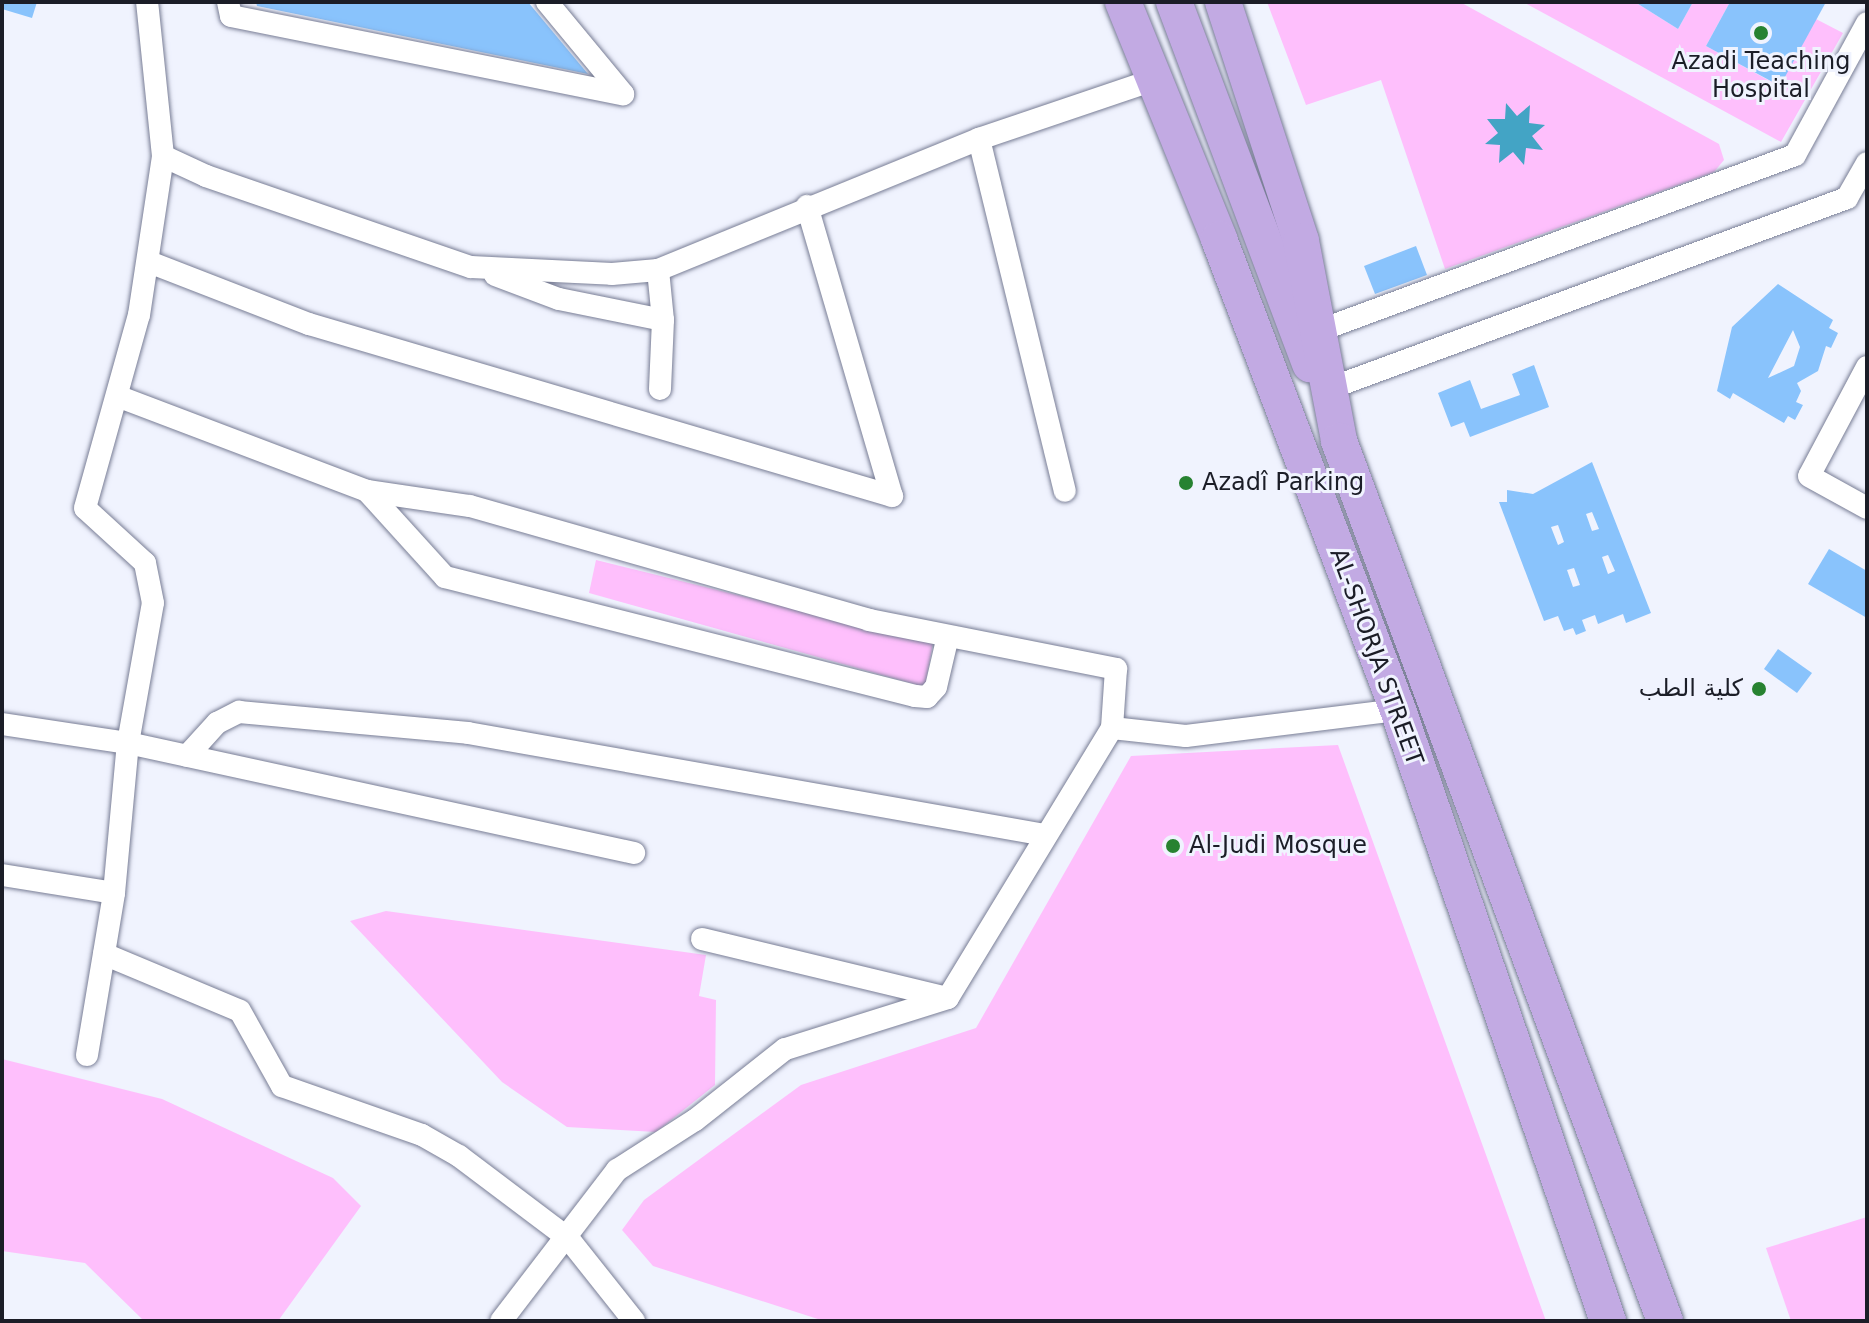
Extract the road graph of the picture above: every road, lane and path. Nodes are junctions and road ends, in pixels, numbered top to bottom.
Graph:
1 (147, 2) edge
2 (228, 2) edge
3 (547, 2) edge
4 (1123, 2) edge
5 (1174, 2) edge
6 (1223, 2) edge
7 (1867, 23) edge
8 (1156, 79) junction
9 (979, 139) junction
10 (163, 156) junction
11 (1867, 163) edge
12 (807, 206) junction
13 (149, 262) junction
14 (471, 267) junction
15 (658, 270) junction
16 (663, 320) junction
17 (1321, 330) junction
18 (1867, 367) edge
19 (1331, 388) junction
20 (660, 389) dead end
21 (117, 396) junction
22 (1339, 441) junction
23 (367, 491) junction
24 (1065, 491) dead end
25 (1867, 508) edge
26 (948, 636) junction
27 (1398, 710) junction
28 (2, 724) edge
29 (1112, 728) junction
30 (128, 743) junction
31 (187, 756) junction
32 (1045, 835) junction
33 (634, 853) dead end
34 (2, 875) edge
35 (114, 893) junction
36 (702, 939) dead end
37 (104, 954) junction
38 (948, 998) junction
39 (87, 1055) dead end
40 (568, 1238) junction
41 (501, 1321) edge
42 (634, 1321) edge
43 (1608, 1321) edge
44 (1665, 1321) edge

1 - 10 street
2 - 3 street
4 - 8 main road, AL-SHORJA STREET
5 - 22 main road
6 - 17 main road, AL-SHORJA STREET
7 - 17 street
8 - 9 street
8 - 27 main road, AL-SHORJA STREET
9 - 12 street
9 - 24 street
10 - 13 street
10 - 14 street
11 - 19 street
12 - 13 street
12 - 15 street
13 - 21 street
14 - 15 street
14 - 16 street
15 - 16 street
16 - 20 street
17 - 19 main road, AL-SHORJA STREET
18 - 25 street
19 - 22 main road, AL-SHORJA STREET
21 - 23 street
21 - 30 street
22 - 44 main road, AL-SHORJA STREET
23 - 26 street
23 - 26 street
26 - 29 street
27 - 29 street
27 - 43 main road, AL-SHORJA STREET
28 - 30 street
29 - 32 street
30 - 31 street
30 - 35 street
31 - 32 street
31 - 33 street
32 - 38 street
34 - 35 street
35 - 37 street
36 - 38 street
37 - 39 street
37 - 40 street
38 - 40 street
40 - 41 street
40 - 42 street

